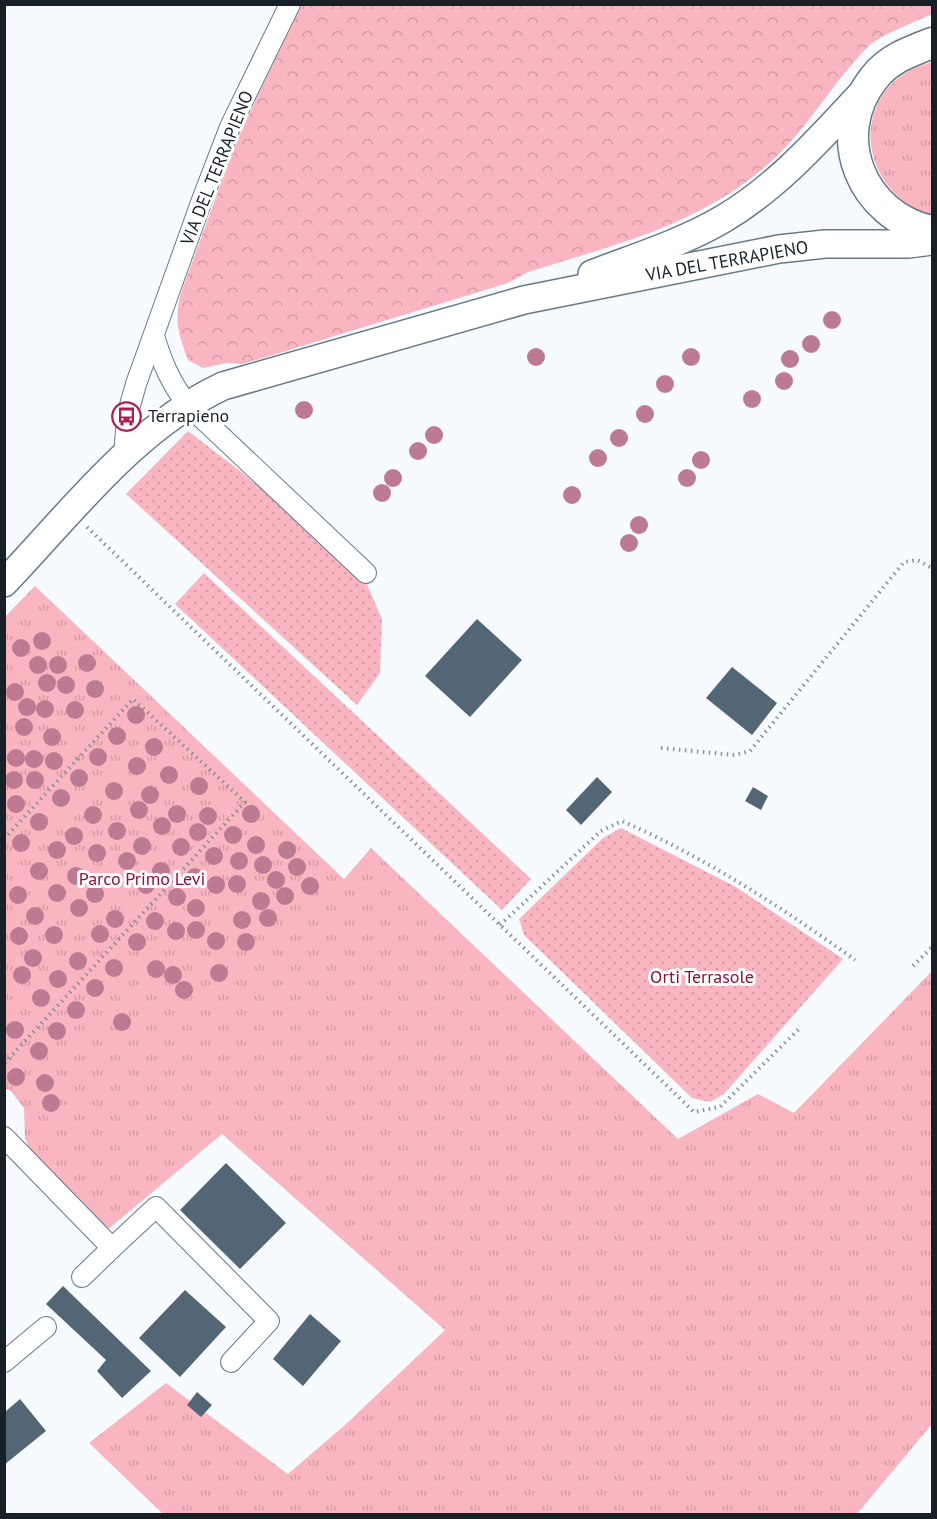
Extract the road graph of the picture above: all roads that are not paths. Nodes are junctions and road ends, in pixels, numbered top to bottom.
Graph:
1 (290, 4) edge
2 (933, 43) edge
3 (867, 88) junction
4 (933, 231) edge
5 (933, 241) edge
6 (524, 300) junction
7 (154, 336) junction
8 (187, 404) junction
9 (124, 456) junction
10 (366, 573) dead end
11 (4, 583) edge
12 (4, 1137) edge
13 (112, 1248) junction
14 (82, 1277) dead end
15 (46, 1327) dead end
16 (4, 1362) edge
17 (231, 1362) dead end

1 - 7 street, VIA DEL TERRAPIENO
2 - 3 main road
3 - 4 main road
3 - 6 street, VIA DEL TERRAPIENO
5 - 6 street, VIA DEL TERRAPIENO
6 - 8 street, VIA DEL TERRAPIENO
7 - 8 street
7 - 9 street, VIA DEL TERRAPIENO
8 - 9 street, VIA DEL TERRAPIENO
8 - 10 street
9 - 11 street, VIA DEL TERRAPIENO
12 - 13 street
13 - 14 street
13 - 17 street
15 - 16 street

